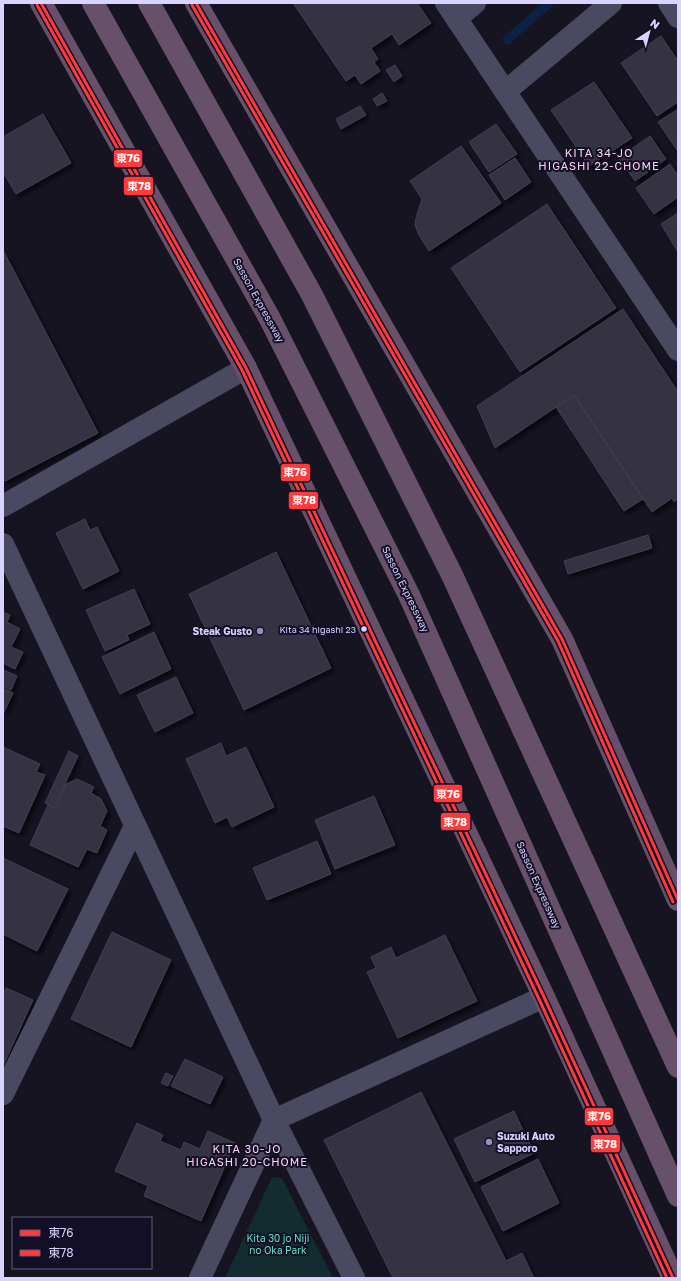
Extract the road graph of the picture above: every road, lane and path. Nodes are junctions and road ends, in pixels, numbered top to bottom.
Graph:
1 (41, 3) edge
2 (93, 3) edge
3 (149, 3) edge
4 (196, 3) edge
5 (475, 3) edge
6 (611, 3) edge
7 (669, 3) edge
8 (452, 11) edge
9 (678, 17) edge
10 (506, 91) junction
11 (678, 350) edge
12 (246, 368) junction
13 (3, 506) edge
14 (3, 544) edge
15 (135, 826) junction
16 (678, 900) edge
17 (544, 997) junction
18 (678, 1067) edge
19 (3, 1094) edge
20 (274, 1120) junction
21 (678, 1196) edge
22 (200, 1278) edge
23 (354, 1278) edge
24 (673, 1278) edge

1 - 12 highway
2 - 21 highway, Sasson Expressway
3 - 18 highway
4 - 16 highway
5 - 8 street
6 - 10 street
7 - 9 street
8 - 10 street
10 - 11 street
12 - 13 street
12 - 17 highway
14 - 15 street
15 - 19 street
15 - 20 street
17 - 20 street
17 - 24 highway
20 - 22 street
20 - 23 street

